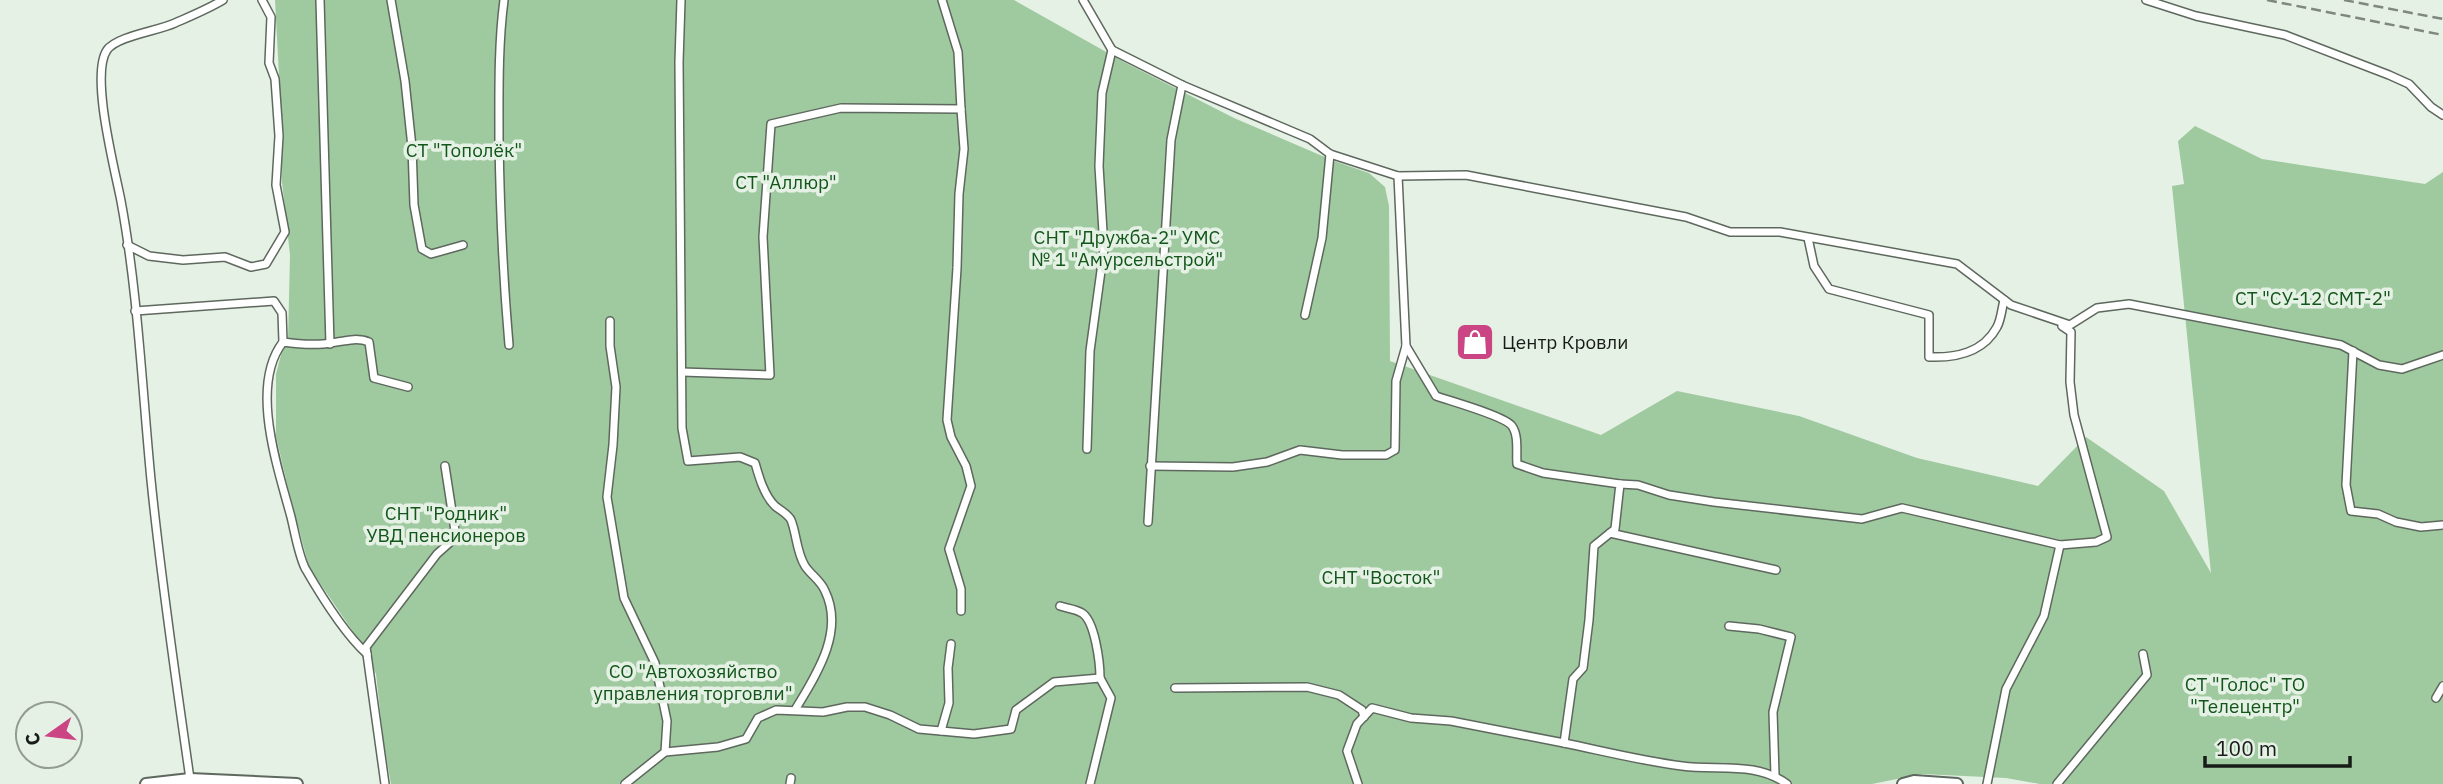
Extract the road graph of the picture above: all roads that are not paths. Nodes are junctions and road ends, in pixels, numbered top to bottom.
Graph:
1 (223, 0) edge
2 (262, 0) edge
3 (320, 0) edge
4 (391, 0) edge
5 (504, 0) edge
6 (681, 0) edge
7 (942, 0) edge
8 (1083, 0) edge
9 (2147, 0) edge
10 (1112, 50) junction
11 (1182, 85) junction
12 (961, 109) junction
13 (2443, 115) edge
14 (1329, 154) junction
15 (1398, 176) junction
16 (1808, 237) junction
17 (127, 245) junction
18 (463, 245) dead end
19 (2004, 300) junction
20 (135, 311) junction
21 (1305, 315) dead end
22 (2052, 320) junction
23 (610, 321) dead end
24 (283, 342) junction
25 (330, 344) junction
26 (509, 345) dead end
27 (1406, 346) junction
28 (2353, 351) junction
29 (2443, 355) edge
30 (682, 372) junction
31 (408, 387) dead end
32 (1087, 449) dead end
33 (445, 466) dead end
34 (1150, 466) junction
35 (1620, 484) junction
36 (1148, 522) dead end
37 (2443, 525) edge
38 (1610, 533) junction
39 (2060, 545) junction
40 (1776, 570) dead end
41 (1060, 606) dead end
42 (961, 611) dead end
43 (1729, 626) dead end
44 (951, 644) dead end
45 (368, 654) junction
46 (2143, 654) dead end
47 (1100, 678) junction
48 (2443, 687) edge
49 (1175, 688) dead end
50 (2436, 698) dead end
51 (795, 710) junction
52 (1364, 717) junction
53 (941, 732) junction
54 (1564, 743) junction
55 (665, 752) junction
56 (1774, 775) junction
57 (190, 779) junction
58 (1929, 783) edge
59 (146, 784) edge
60 (297, 784) edge
61 (385, 784) edge
62 (625, 784) edge
63 (1090, 784) edge
64 (1358, 784) edge
65 (1787, 784) edge
66 (1903, 784) edge
67 (1957, 784) edge
68 (1987, 784) edge
69 (2057, 784) edge

1 - 17 street
2 - 17 street
3 - 25 street
4 - 18 street
5 - 26 street
6 - 30 street
7 - 12 street
8 - 10 street
9 - 13 street
10 - 11 street
10 - 32 street
11 - 14 street
11 - 34 street
12 - 30 street
12 - 42 street
14 - 15 street
14 - 21 street
15 - 16 street
15 - 27 street
16 - 19 street
16 - 19 street
17 - 20 street
19 - 22 street
20 - 24 street
20 - 57 street
22 - 28 street
22 - 39 street
23 - 55 street
24 - 25 street
24 - 45 street
25 - 31 street
27 - 34 street
27 - 35 street
28 - 29 street
28 - 37 street
30 - 51 street
33 - 45 street
34 - 36 street
35 - 38 street
35 - 39 street
38 - 40 street
38 - 54 street
39 - 68 street
41 - 47 street
43 - 56 street
44 - 53 street
45 - 61 street
46 - 69 street
47 - 53 street
47 - 63 street
48 - 50 street
49 - 52 street
51 - 53 street
51 - 55 street
52 - 54 street
52 - 64 street
54 - 56 street
55 - 62 street
56 - 65 street
57 - 59 street
57 - 60 street
58 - 66 street
58 - 67 street

